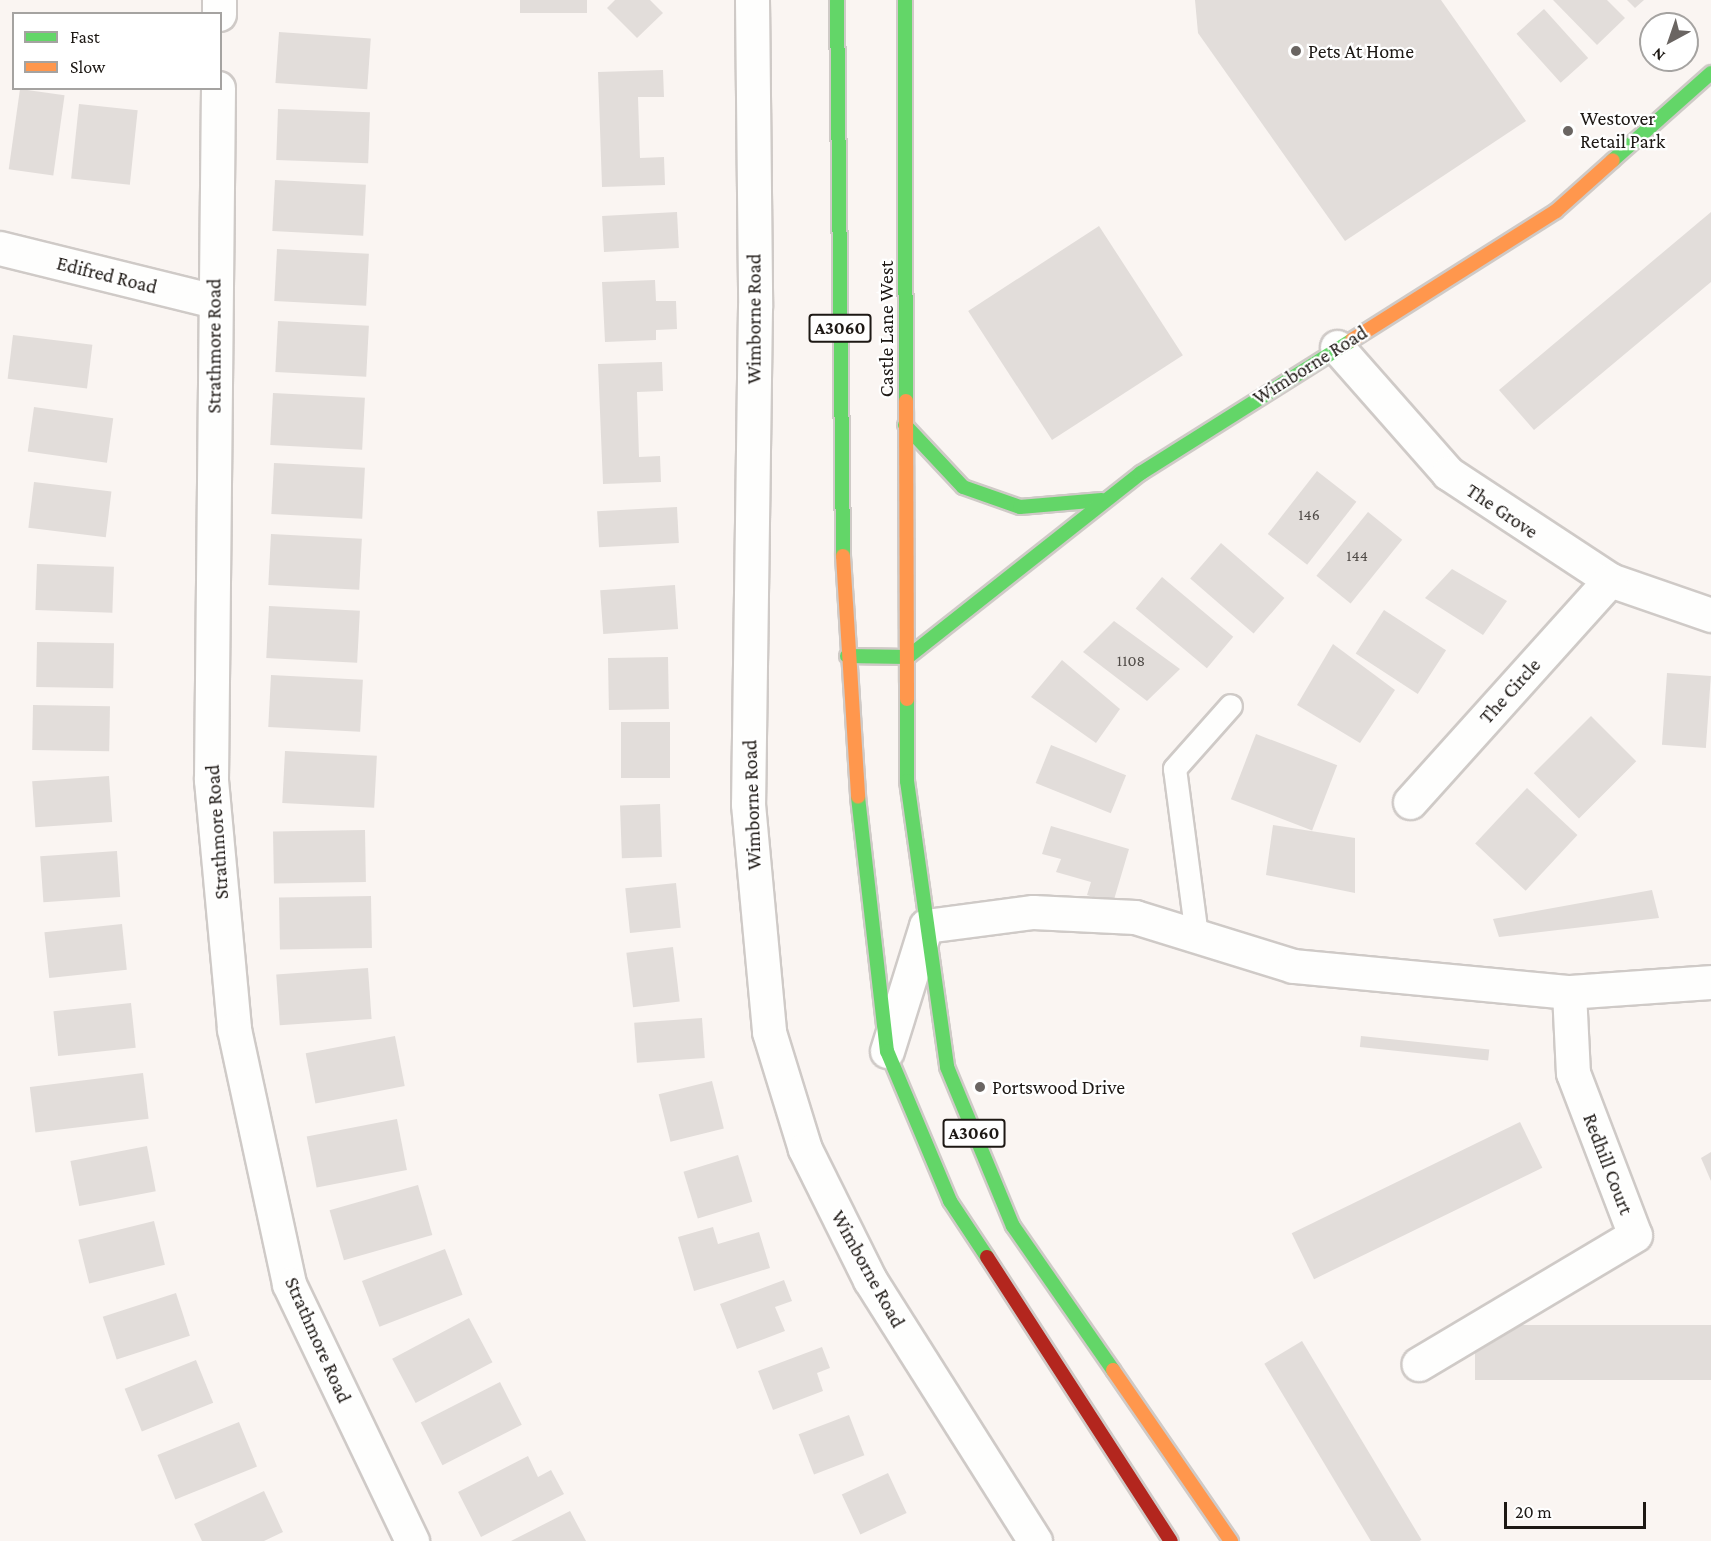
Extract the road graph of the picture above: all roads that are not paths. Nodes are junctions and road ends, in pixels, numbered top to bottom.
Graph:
1 (752, 0) edge
2 (837, 0) edge
3 (905, 0) edge
4 (1711, 73) edge
5 (218, 90) edge
6 (0, 248) edge
7 (214, 302) junction
8 (1337, 347) junction
9 (905, 425) junction
10 (1102, 500) junction
11 (1610, 580) junction
12 (1711, 615) edge
13 (847, 656) junction
14 (908, 657) junction
15 (1231, 706) dead end
16 (1410, 802) dead end
17 (926, 926) junction
18 (1197, 936) junction
19 (1711, 982) edge
20 (1569, 992) junction
21 (887, 1051) junction
22 (1419, 1364) dead end
23 (412, 1541) edge
24 (1035, 1541) edge
25 (1171, 1541) edge
26 (1231, 1541) edge

1 - 24 street, Wimborne Road
2 - 13 main road, A3060
3 - 9 main road, Castle Lane West / A3060
4 - 8 main road, Wimborne Road
5 - 7 street, Strathmore Road
6 - 7 street, Edifred Road
7 - 23 street, Strathmore Road
8 - 10 main road, Wimborne Road
8 - 11 street, The Grove
9 - 10 main road
9 - 14 main road, Castle Lane West / A3060
10 - 14 main road, Wimborne Road
11 - 12 street, The Grove
11 - 16 street, The Circle
13 - 14 main road
13 - 21 main road, A3060
14 - 17 main road, A3060
15 - 18 lane
17 - 18 street
17 - 21 street
17 - 26 main road, A3060
18 - 20 street
19 - 20 street
20 - 22 street, Redhill Court
21 - 25 main road, A3060

